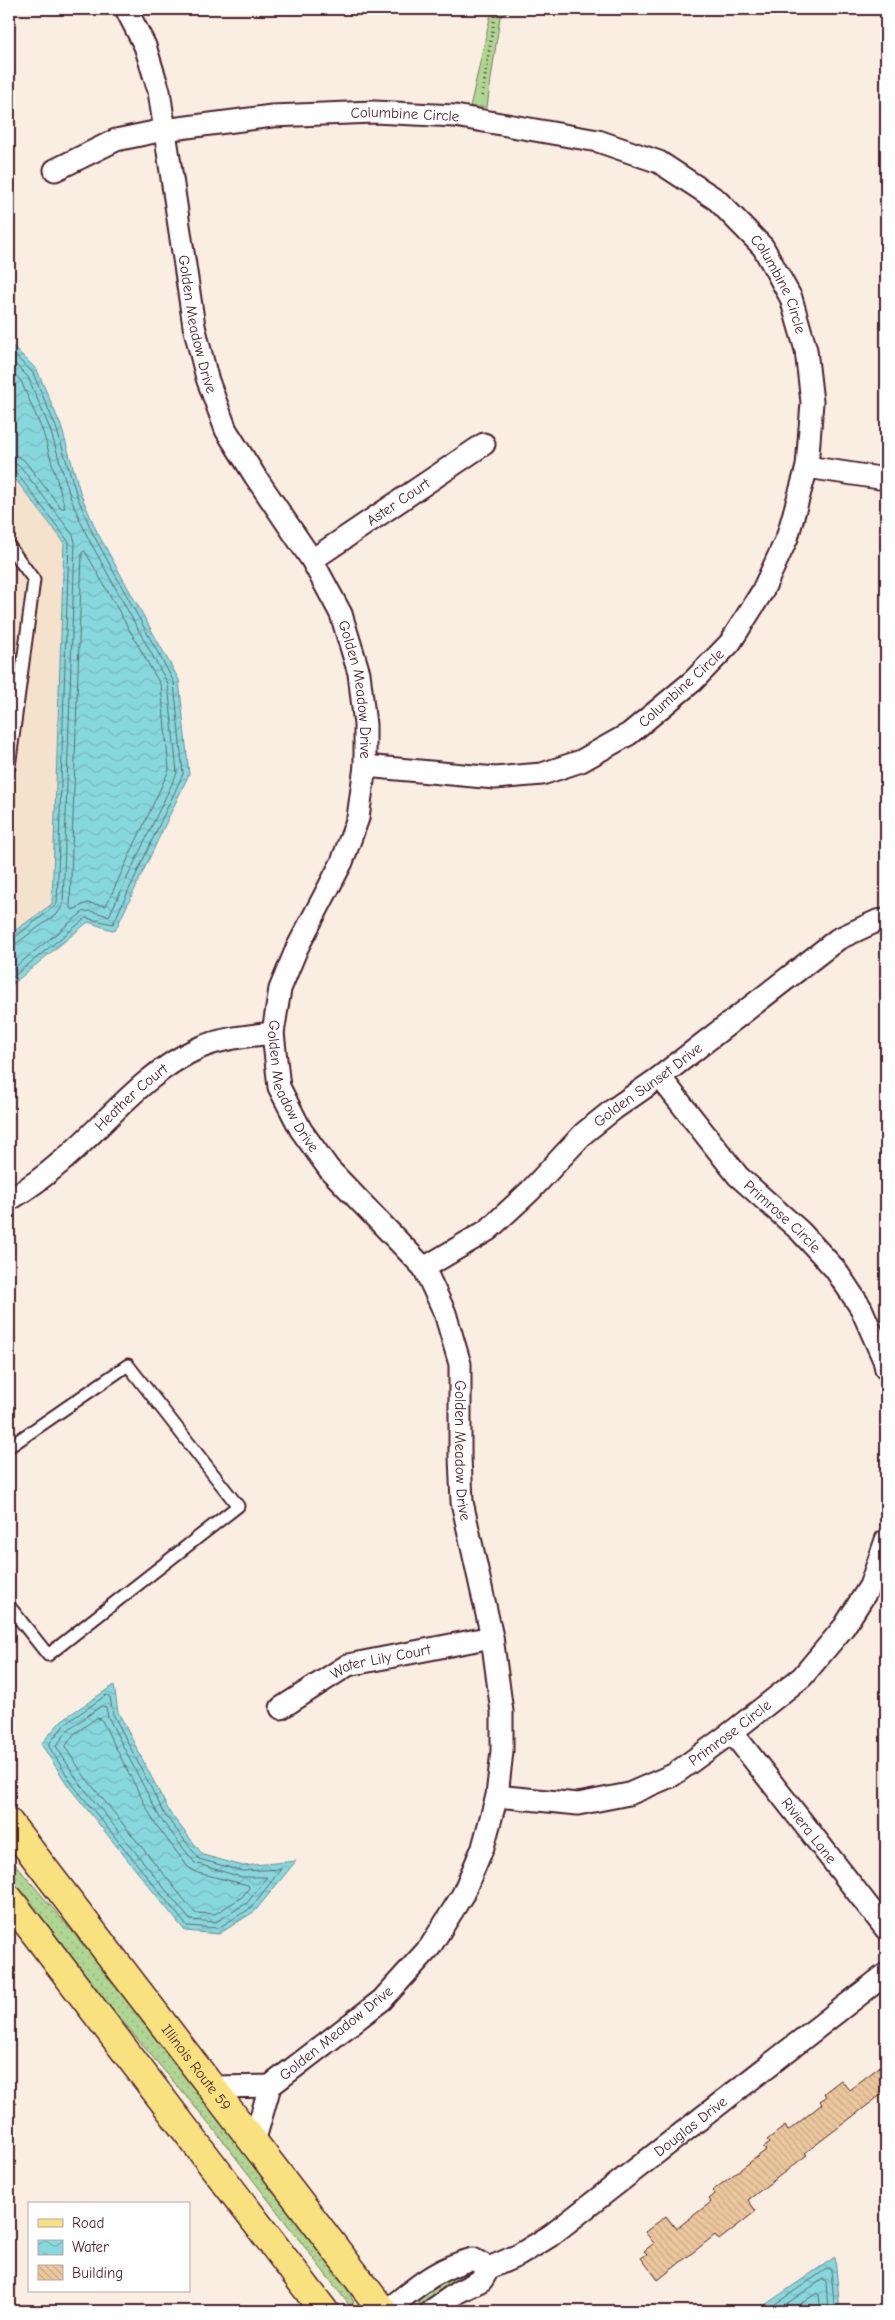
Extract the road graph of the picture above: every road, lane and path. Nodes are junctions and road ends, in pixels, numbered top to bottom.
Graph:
1 (126, 9) edge
2 (502, 9) edge
3 (482, 96) dead end
4 (164, 130) junction
5 (55, 170) dead end
6 (484, 444) dead end
7 (808, 466) junction
8 (886, 479) edge
9 (9, 546) edge
10 (312, 560) junction
11 (9, 766) edge
12 (365, 766) junction
13 (886, 920) edge
14 (273, 1033) junction
15 (660, 1077) junction
16 (9, 1200) edge
17 (424, 1268) junction
18 (886, 1369) edge
19 (9, 1447) edge
20 (886, 1540) edge
21 (9, 1606) edge
22 (492, 1637) junction
23 (281, 1708) dead end
24 (732, 1732) junction
25 (498, 1796) junction
26 (9, 1823) edge
27 (9, 1899) edge
28 (886, 1929) edge
29 (886, 1974) edge
30 (270, 2086) junction
31 (211, 2087) junction
32 (254, 2142) junction
33 (489, 2268) junction
34 (324, 2311) edge
35 (384, 2311) edge
36 (431, 2311) edge

1 - 4 street, Golden Meadow Drive
2 - 3 path
4 - 5 street, Columbine Circle
4 - 7 street, Columbine Circle
4 - 10 street, Golden Meadow Drive
6 - 10 street, Aster Court
7 - 8 street
7 - 12 street, Columbine Circle
9 - 11 lane
10 - 12 street, Golden Meadow Drive
12 - 14 street, Golden Meadow Drive
13 - 15 street, Golden Sunset Drive
14 - 16 street, Heather Court
14 - 17 street, Golden Meadow Drive
15 - 17 street, Golden Sunset Drive
15 - 18 street, Primrose Circle
17 - 22 street, Golden Meadow Drive
19 - 21 lane
20 - 24 street, Primrose Circle
22 - 23 street, Water Lily Court
22 - 25 street, Golden Meadow Drive
24 - 25 street, Primrose Circle
24 - 28 street, Riviera Lane
25 - 30 street, Golden Meadow Drive
26 - 31 main road, Illinois Route 59
27 - 34 main road
29 - 33 street, Douglas Drive
30 - 31 street, Golden Meadow Drive
30 - 32 street, Golden Meadow Drive
31 - 32 main road, Illinois Route 59
32 - 35 main road, Illinois Route 59
33 - 35 street
33 - 36 street, Douglas Drive

